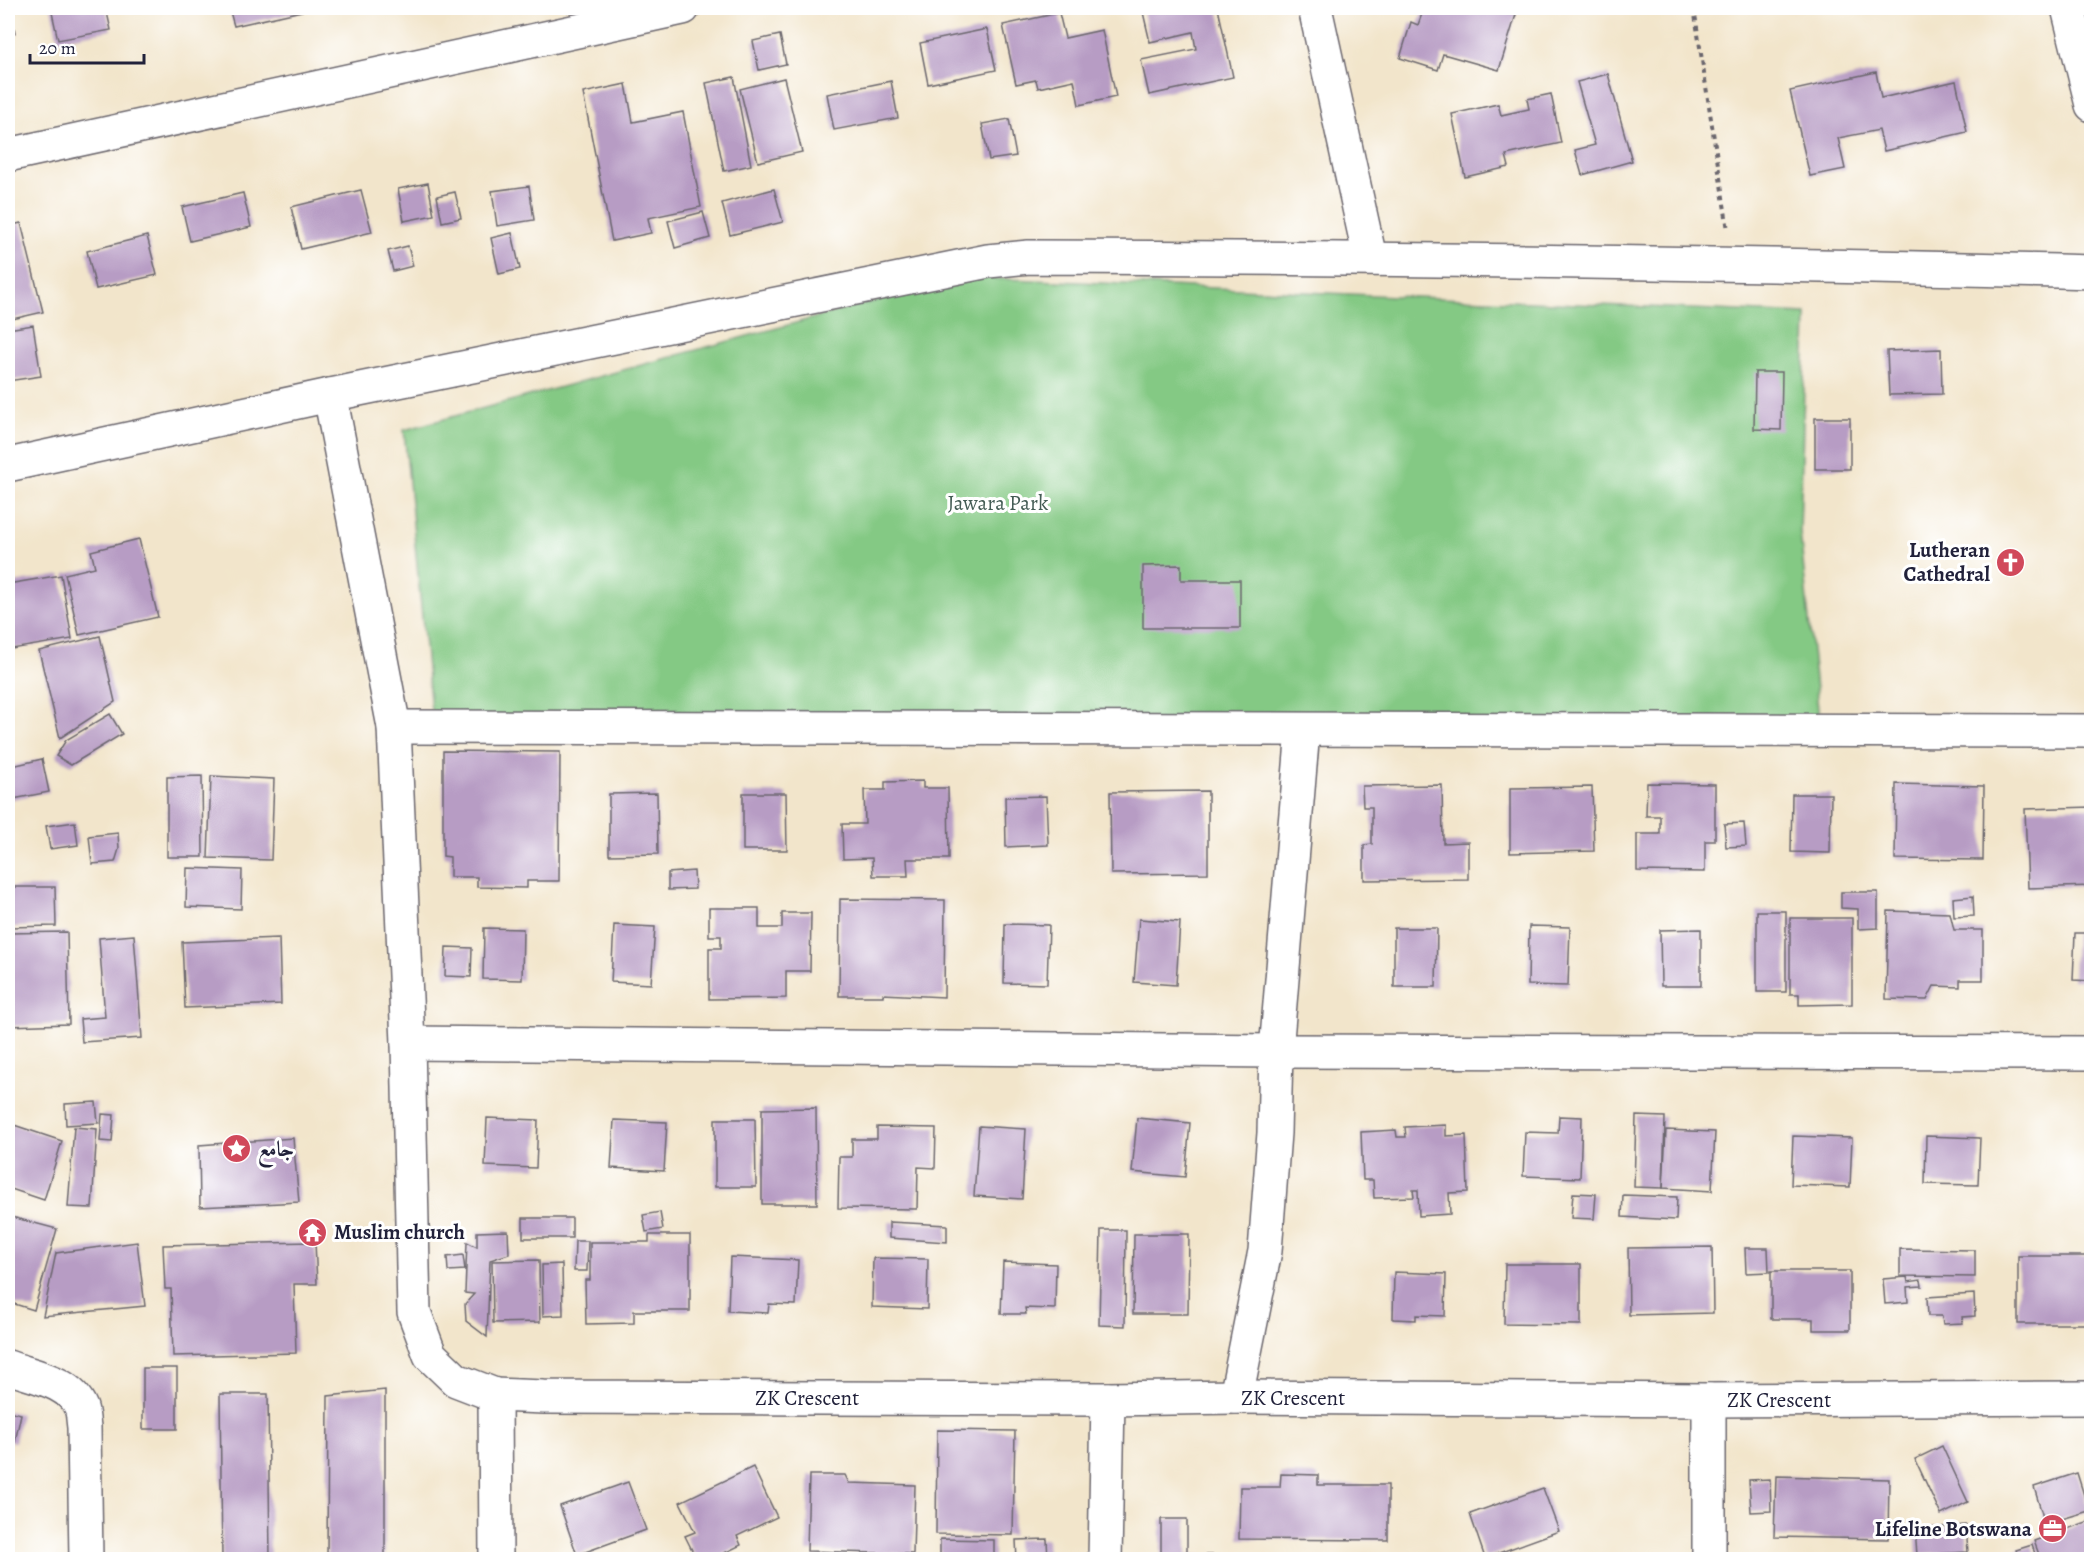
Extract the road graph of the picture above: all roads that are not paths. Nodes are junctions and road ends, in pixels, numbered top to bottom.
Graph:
1 (682, 8) edge
2 (1315, 8) edge
3 (2068, 8) edge
4 (2091, 105) edge
5 (8, 155) edge
6 (1370, 258) junction
7 (2091, 272) edge
8 (330, 395) junction
9 (8, 465) edge
10 (394, 727) junction
11 (1303, 730) junction
12 (2091, 731) edge
13 (408, 1043) junction
14 (1276, 1051) junction
15 (2091, 1053) edge
16 (8, 1367) edge
17 (495, 1395) junction
18 (1236, 1397) junction
19 (2091, 1398) edge
20 (1108, 1399) junction
21 (1709, 1400) junction
22 (86, 1560) edge
23 (496, 1560) edge
24 (1105, 1560) edge
25 (1709, 1560) edge

1 - 5 street
2 - 6 street
3 - 4 street
6 - 7 street
6 - 8 street
8 - 9 street
8 - 10 street
10 - 11 street
10 - 13 street
11 - 12 street
11 - 14 street
13 - 14 street
13 - 17 street
14 - 15 street
14 - 18 street
16 - 22 street
17 - 20 street, ZK Crescent
17 - 23 street
18 - 20 street, ZK Crescent
18 - 21 street, ZK Crescent
19 - 21 street, ZK Crescent
20 - 24 street
21 - 25 street

